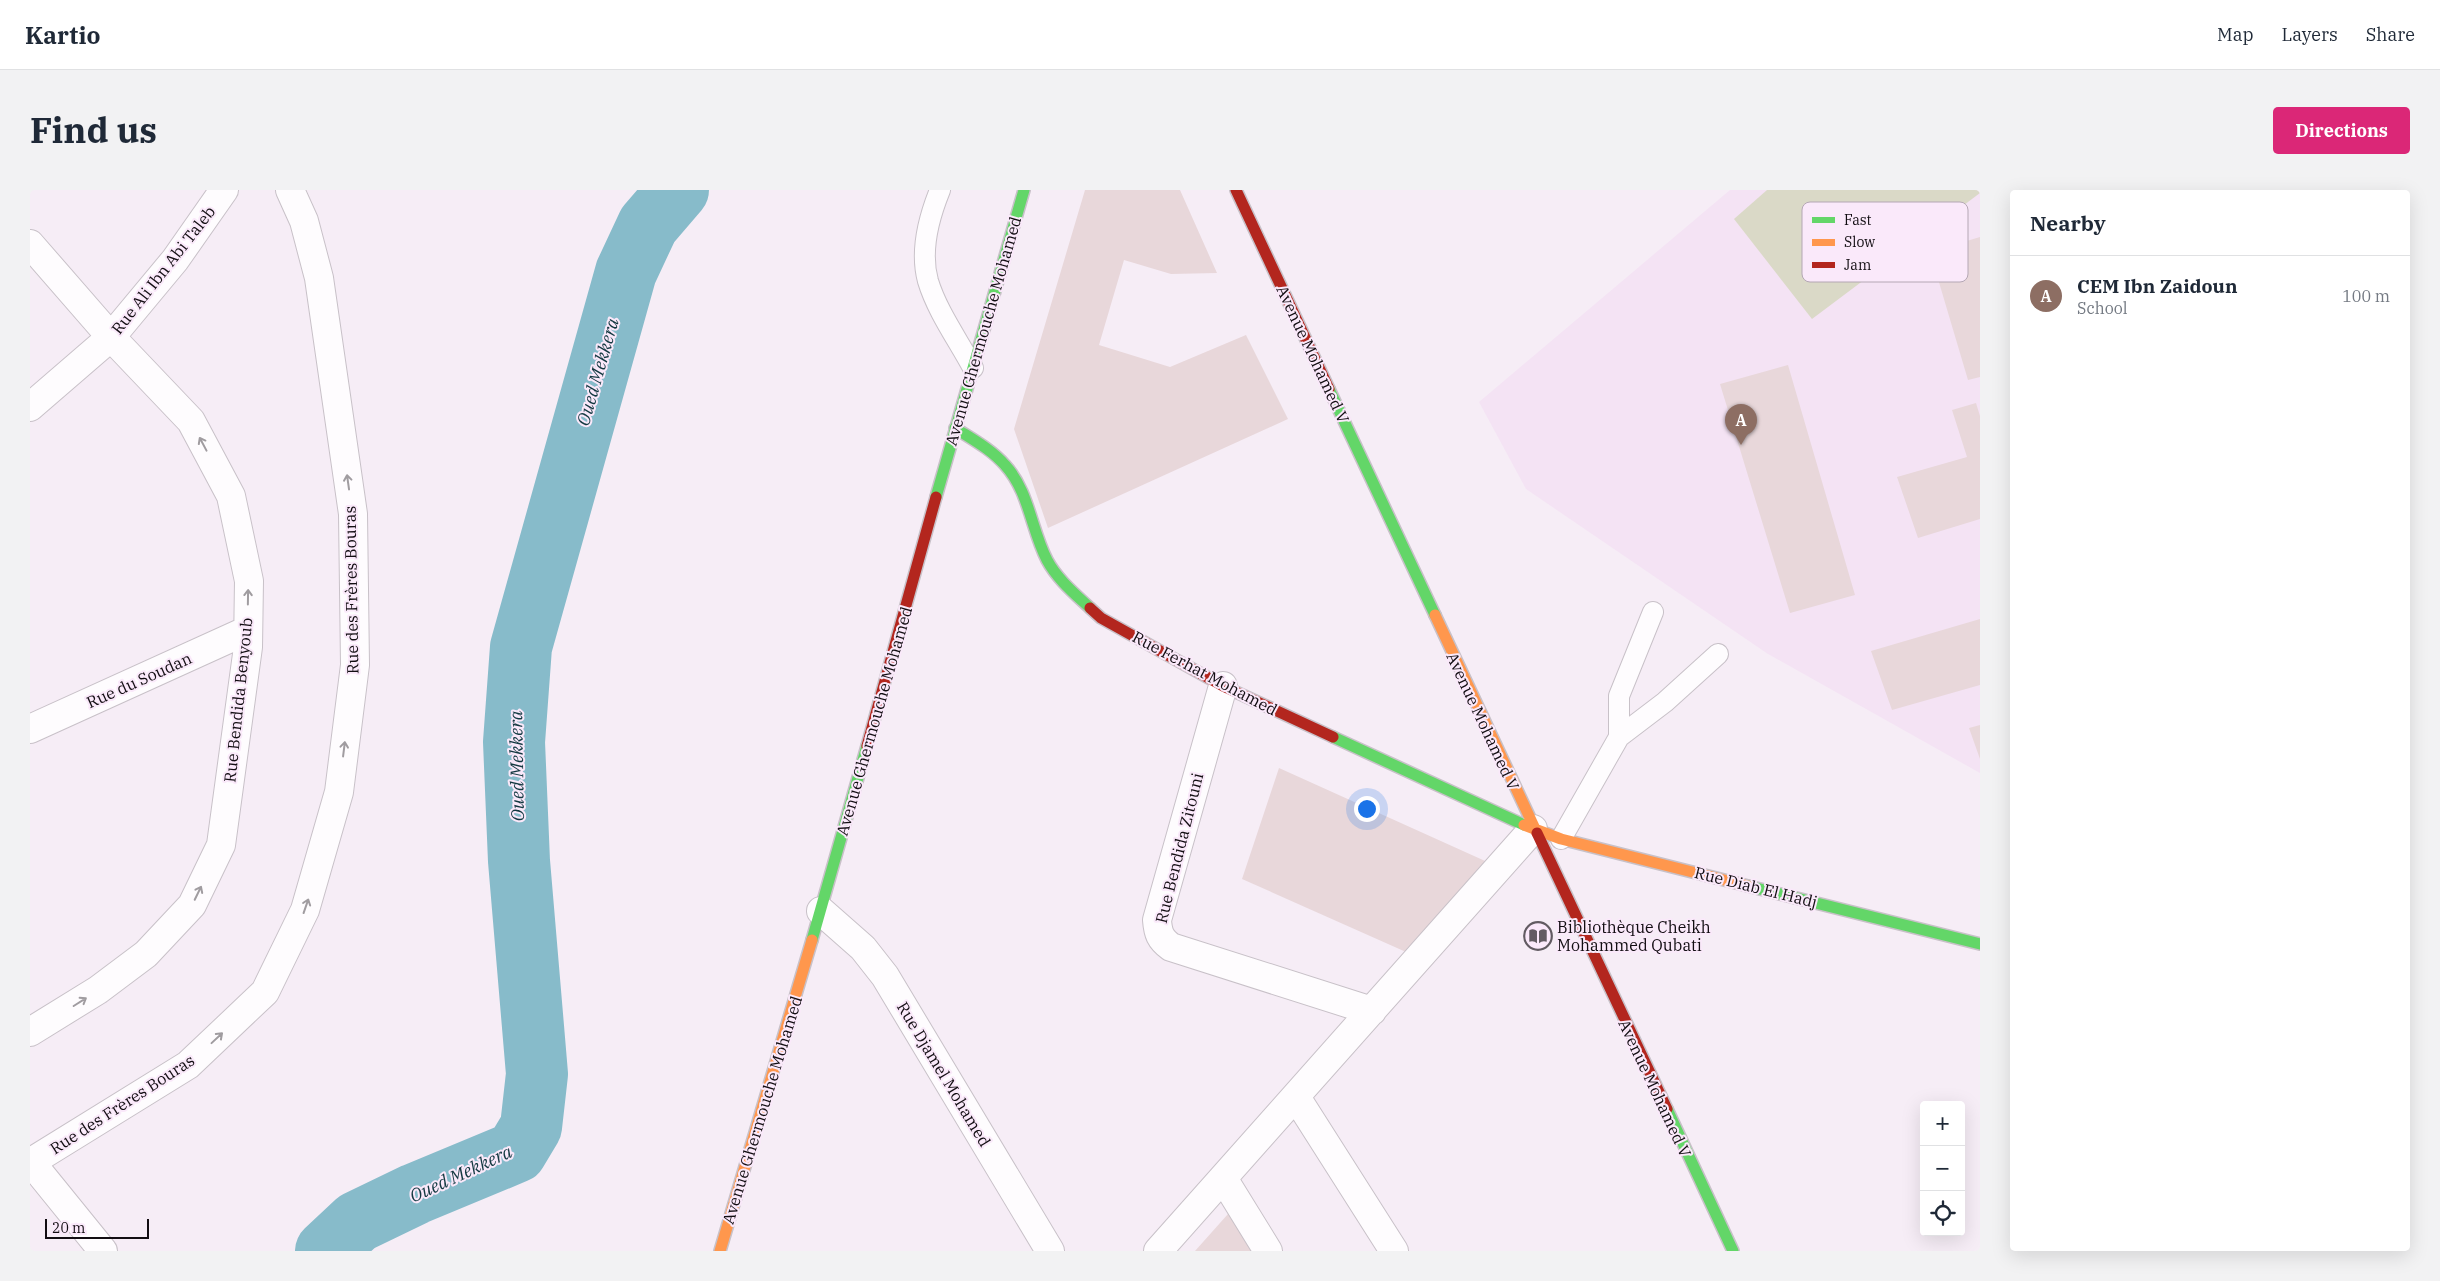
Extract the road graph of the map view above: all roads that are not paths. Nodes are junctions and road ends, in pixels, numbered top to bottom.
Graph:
1 (224, 190) edge
2 (290, 190) edge
3 (940, 190) edge
4 (1024, 190) edge
5 (1236, 190) edge
6 (30, 244) edge
7 (111, 337) junction
8 (973, 368) junction
9 (30, 407) edge
10 (955, 428) junction
11 (1653, 612) dead end
12 (248, 630) junction
13 (1718, 654) dead end
14 (1223, 686) junction
15 (30, 729) edge
16 (1619, 737) junction
17 (1533, 829) junction
18 (1561, 839) junction
19 (821, 911) junction
20 (1980, 944) edge
21 (1372, 1011) junction
22 (33, 1023) edge
23 (1296, 1097) junction
24 (30, 1161) edge
25 (1222, 1178) junction
26 (103, 1251) edge
27 (720, 1251) edge
28 (1050, 1251) edge
29 (1158, 1251) edge
30 (1268, 1251) edge
31 (1394, 1251) edge
32 (1733, 1251) edge

1 - 7 street, Rue Ali Ibn Abi Taleb
24 -> 2 street, Rue des Frères Bouras
3 - 8 lane
4 - 8 main road, Avenue Ghermouche Mohamed
5 - 17 main road, Avenue Mohamed V
6 - 7 street, Rue Bendida Benyoub
7 - 9 street, Rue Ali Ibn Abi Taleb
12 -> 7 street, Rue Bendida Benyoub
8 - 10 main road, Avenue Ghermouche Mohamed
10 - 14 main road, Rue Ferhat Mohamed
10 - 19 main road, Avenue Ghermouche Mohamed
11 - 16 lane
12 - 15 street, Rue du Soudan
22 -> 12 street, Rue Bendida Benyoub
13 - 16 lane
14 - 17 main road, Rue Ferhat Mohamed
14 - 21 street, Rue Bendida Zitouni
16 - 18 lane
17 - 18 main road, Rue Diab El Hadj
17 - 21 street
17 - 32 main road, Avenue Mohamed V
18 - 20 main road, Rue Diab El Hadj
19 - 27 main road, Avenue Ghermouche Mohamed
19 - 28 street, Rue Djamel Mohamed
21 - 23 street
23 - 25 street
23 - 31 street
24 - 26 street
25 - 29 street
25 - 30 street

